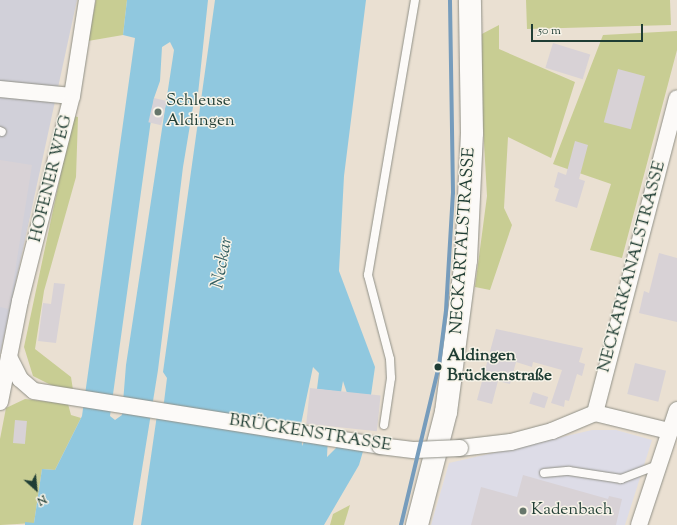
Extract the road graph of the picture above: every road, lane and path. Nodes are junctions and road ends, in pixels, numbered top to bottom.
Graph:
1 (87, 0) edge
2 (415, 0) edge
3 (466, 3) edge
4 (0, 89) edge
5 (72, 96) junction
6 (677, 98) edge
7 (5, 363) edge
8 (0, 402) edge
9 (677, 410) edge
10 (595, 413) junction
11 (384, 425) dead end
12 (668, 430) junction
13 (658, 465) junction
14 (544, 473) dead end
15 (417, 525) edge
16 (639, 525) edge

1 - 5 street, HOFENER WEG
2 - 11 lane
3 - 15 main road, NECKARTALSTRASSE
4 - 5 street
5 - 7 street, HOFENER WEG
6 - 10 street, NECKARKANALSTRASSE
7 - 8 street
7 - 10 street, BRÜCKENSTRASSE, bridge
9 - 12 street
10 - 12 street
12 - 13 street
13 - 14 lane
13 - 16 street

